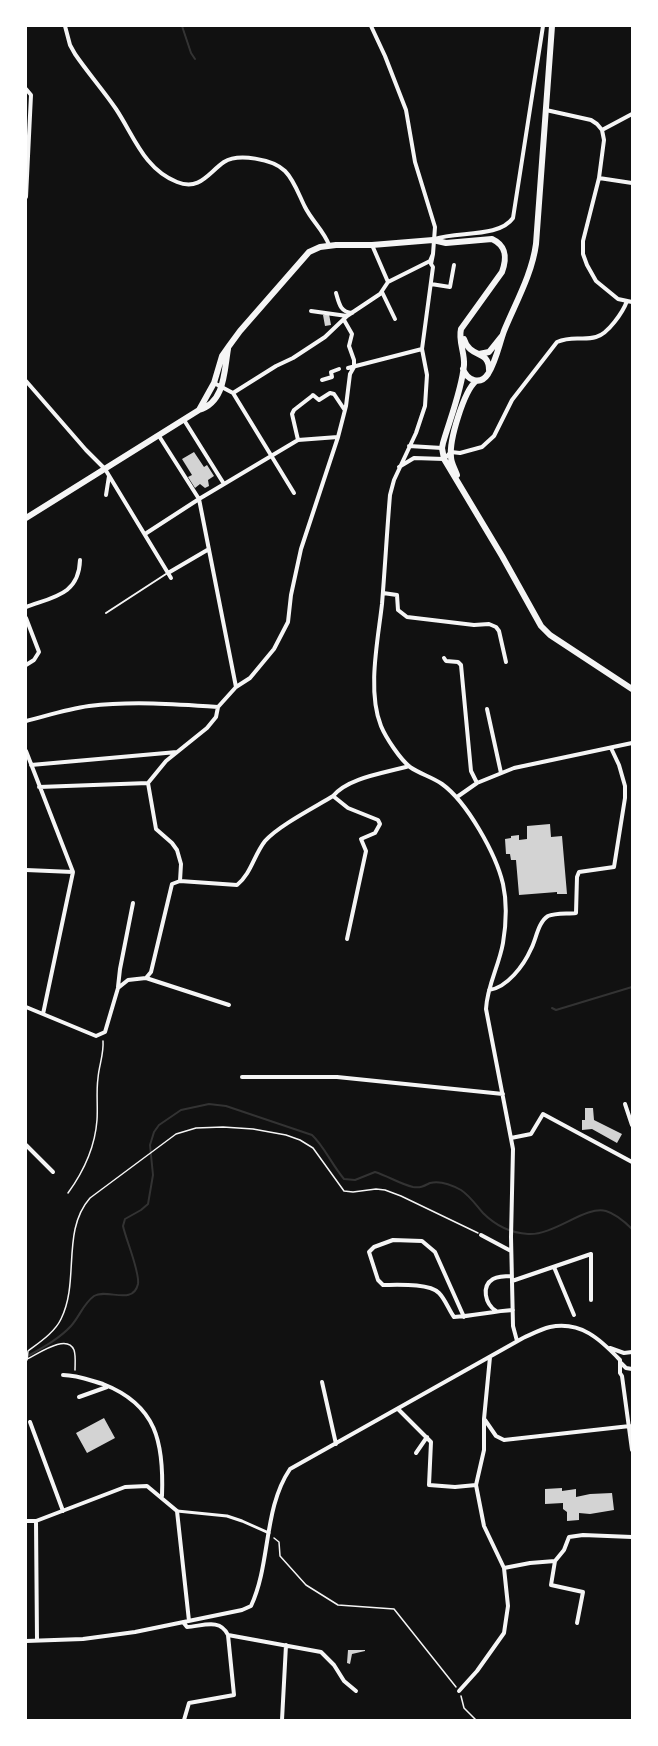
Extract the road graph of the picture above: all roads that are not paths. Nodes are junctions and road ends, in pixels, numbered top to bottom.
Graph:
1 (64, 26) edge
2 (371, 26) edge
3 (543, 26) edge
4 (552, 26) edge
5 (26, 89) edge
6 (546, 110) junction
7 (633, 114) edge
8 (602, 130) junction
9 (26, 154) edge
10 (599, 178) junction
11 (633, 183) edge
12 (26, 197) edge
13 (433, 240) junction
14 (329, 245) junction
15 (372, 245) junction
16 (433, 254) junction
17 (454, 265) dead end
18 (387, 282) junction
19 (431, 284) junction
20 (382, 291) junction
21 (336, 293) dead end
22 (627, 301) junction
23 (633, 302) edge
24 (311, 311) dead end
25 (353, 313) junction
26 (346, 318) junction
27 (395, 319) dead end
28 (466, 321) junction
29 (503, 334) junction
30 (229, 346) junction
31 (422, 349) junction
32 (477, 354) junction
33 (464, 366) junction
34 (354, 367) junction
35 (348, 368) dead end
36 (339, 369) dead end
37 (489, 370) junction
38 (322, 380) dead end
39 (26, 381) edge
40 (476, 381) junction
41 (214, 383) junction
42 (222, 387) junction
43 (233, 393) junction
44 (199, 410) junction
45 (345, 410) junction
46 (184, 420) junction
47 (159, 436) junction
48 (338, 437) junction
49 (298, 440) junction
50 (409, 446) junction
51 (442, 448) junction
52 (451, 452) junction
53 (270, 453) junction
54 (444, 459) junction
55 (399, 467) junction
56 (105, 469) junction
57 (109, 476) junction
58 (459, 481) junction
59 (224, 484) junction
60 (294, 493) dead end
61 (106, 495) dead end
62 (199, 499) junction
63 (26, 518) edge
64 (145, 534) junction
65 (209, 549) junction
66 (80, 560) dead end
67 (168, 573) junction
68 (171, 578) dead end
69 (382, 593) junction
70 (26, 608) edge
71 (106, 613) dead end
72 (26, 618) edge
73 (444, 658) dead end
74 (506, 662) dead end
75 (26, 665) edge
76 (236, 687) junction
77 (633, 689) edge
78 (218, 707) junction
79 (487, 709) dead end
80 (26, 721) edge
81 (633, 743) edge
82 (611, 748) junction
83 (26, 751) edge
84 (178, 752) junction
85 (31, 765) junction
86 (409, 766) junction
87 (501, 773) junction
88 (148, 783) junction
89 (477, 783) junction
90 (39, 787) junction
91 (333, 796) junction
92 (457, 797) junction
93 (26, 870) edge
94 (73, 872) junction
95 (180, 881) junction
96 (133, 903) dead end
97 (347, 939) dead end
98 (146, 978) junction
99 (118, 988) junction
100 (489, 990) junction
101 (230, 1005) dead end
102 (26, 1007) edge
103 (43, 1014) junction
104 (242, 1077) dead end
105 (503, 1095) junction
106 (625, 1104) dead end
107 (633, 1125) edge
108 (511, 1138) junction
109 (26, 1145) edge
110 (633, 1162) edge
111 (53, 1172) dead end
112 (481, 1235) road end
113 (511, 1251) junction
114 (554, 1267) junction
115 (512, 1278) junction
116 (591, 1300) dead end
117 (513, 1310) junction
118 (497, 1311) junction
119 (574, 1315) dead end
120 (464, 1317) junction
121 (517, 1341) junction
122 (609, 1348) junction
123 (630, 1353) edge
124 (490, 1357) junction
125 (620, 1361) junction
126 (630, 1368) edge
127 (63, 1375) dead end
128 (622, 1376) junction
129 (322, 1382) dead end
130 (108, 1386) junction
131 (79, 1397) dead end
132 (398, 1409) junction
133 (484, 1419) junction
134 (30, 1422) dead end
135 (630, 1426) junction
136 (427, 1437) junction
137 (336, 1444) junction
138 (633, 1450) edge
139 (416, 1453) dead end
140 (476, 1485) junction
141 (162, 1497) junction
142 (63, 1511) junction
143 (177, 1511) junction
144 (26, 1521) edge
145 (36, 1521) junction
146 (269, 1533) junction
147 (633, 1537) edge
148 (555, 1561) junction
149 (504, 1569) junction
150 (189, 1621) junction
151 (183, 1622) junction
152 (577, 1623) dead end
153 (228, 1635) junction
154 (37, 1640) junction
155 (26, 1641) edge
156 (286, 1645) junction
157 (459, 1690) road end
158 (356, 1691) dead end
159 (184, 1720) edge
160 (282, 1720) edge

1 - 14 street
2 - 13 street
3 - 13 street
4 - 6 main road
5 - 9 street
6 - 8 street
6 - 29 main road
7 - 8 street
8 - 10 street
9 - 12 street
10 - 11 street
10 - 22 street
13 - 15 main road
13 - 16 street
13 - 28 main road
14 - 15 main road
14 - 30 main road
15 - 18 street
16 - 18 street
16 - 19 street
17 - 19 street
18 - 20 street
19 - 31 street
20 - 25 street
20 - 27 street
21 - 25 street
22 - 23 street
22 - 52 street
24 - 26 street
25 - 26 street
26 - 34 street
26 - 43 street
28 - 32 main road
28 - 33 main road
29 - 32 main road
29 - 37 main road
30 - 41 main road
30 - 42 main road
31 - 34 street
31 - 50 street
32 - 33 main road
32 - 37 main road
33 - 40 main road
33 - 51 main road
34 - 35 street
34 - 45 street
36 - 38 street
37 - 40 main road
39 - 56 street
40 - 52 main road
41 - 42 street
41 - 44 main road
42 - 43 street
42 - 44 main road
43 - 53 street
44 - 46 main road
45 - 48 street
45 - 49 street
46 - 47 main road
46 - 59 street
47 - 56 main road
47 - 62 street
48 - 49 street
48 - 76 street
49 - 53 street
50 - 51 street
50 - 55 street
51 - 54 main road
52 - 54 street
52 - 58 main road
53 - 59 street
53 - 60 street
54 - 55 street
54 - 58 main road
55 - 69 street
56 - 57 street
56 - 63 main road
57 - 61 street
57 - 64 street
58 - 77 main road
59 - 62 street
62 - 64 street
62 - 65 street
64 - 67 street
65 - 67 street
65 - 76 street
66 - 70 street
67 - 68 street
67 - 71 lane
69 - 74 street
69 - 86 street
72 - 75 street
73 - 89 street
76 - 78 street
78 - 80 street
78 - 84 street
79 - 87 street
81 - 82 street
82 - 87 street
82 - 100 street
83 - 85 street
84 - 85 street
84 - 88 street
85 - 90 street
86 - 91 street
86 - 92 street
87 - 89 street
88 - 90 street
88 - 95 street
89 - 92 street
90 - 94 street
91 - 95 street
91 - 97 street
92 - 100 street
93 - 94 street
94 - 103 street
95 - 98 street
96 - 99 street
98 - 99 street
98 - 101 street
99 - 103 street
100 - 105 street
102 - 103 street
104 - 105 street
105 - 108 street
106 - 107 street
108 - 110 street
108 - 113 street
109 - 111 street
112 - 113 street
113 - 115 street
114 - 115 street
114 - 116 street
114 - 119 street
115 - 117 street
115 - 118 street
117 - 118 street
117 - 121 street
118 - 120 street
120 - 120 street
121 - 122 street
121 - 124 street
122 - 123 street
122 - 125 street
123 - 125 street
124 - 132 street
124 - 133 street
125 - 126 street
125 - 128 street
126 - 128 street
127 - 130 street
128 - 135 street
129 - 137 street
130 - 131 street
130 - 141 street
132 - 136 street
132 - 137 street
133 - 135 street
133 - 140 street
134 - 142 street
135 - 138 street
136 - 139 street
136 - 140 street
137 - 146 street
140 - 149 street
141 - 142 street
141 - 143 street
142 - 145 street
143 - 146 street
143 - 150 street
144 - 145 street
145 - 154 street
146 - 150 street
147 - 148 street
148 - 149 street
148 - 152 street
149 - 157 street
150 - 151 street
151 - 153 street
151 - 154 street
153 - 156 street
153 - 159 street
154 - 155 street
156 - 158 street
156 - 160 street

